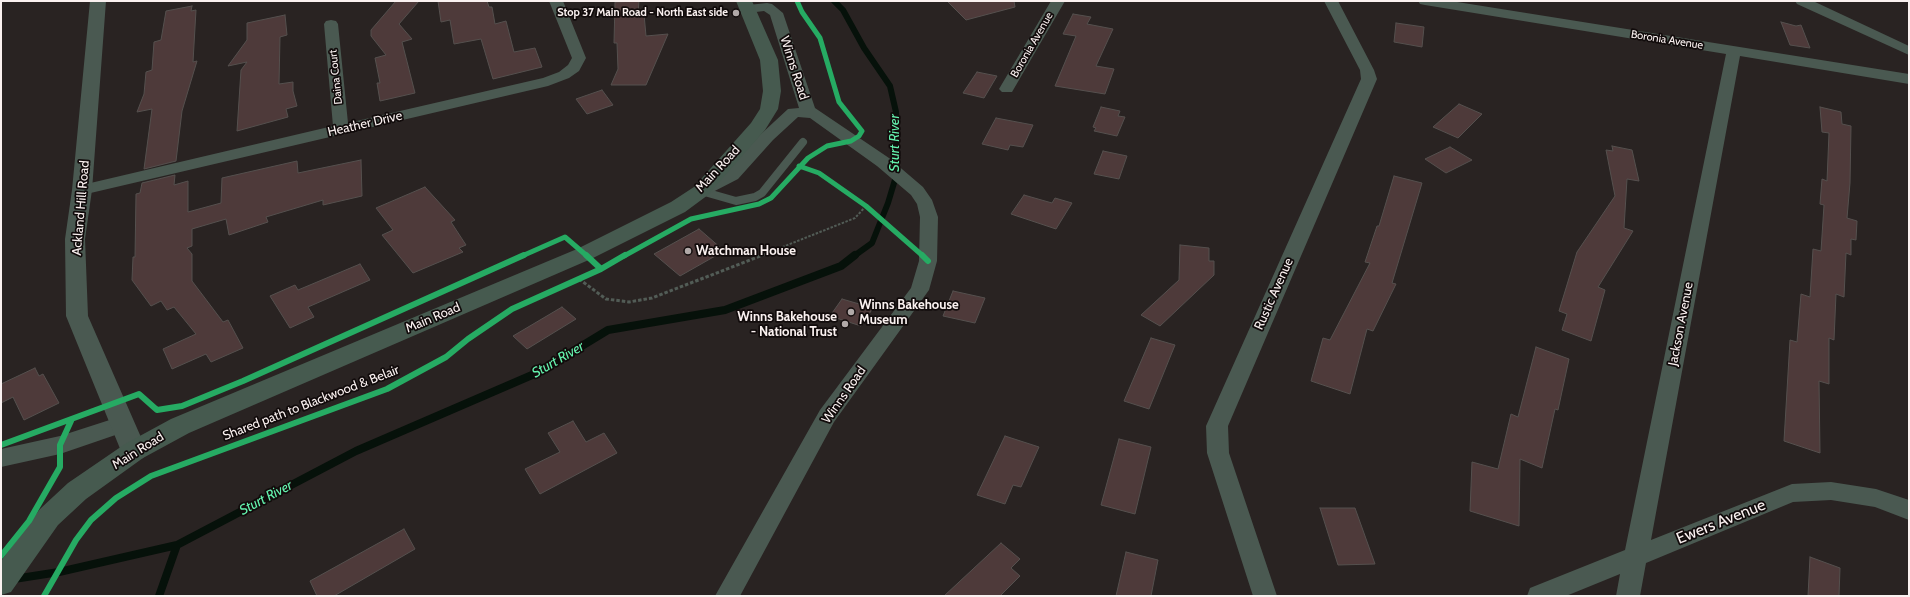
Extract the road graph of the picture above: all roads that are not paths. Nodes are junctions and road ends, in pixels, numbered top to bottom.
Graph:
1 (98, 1) edge
2 (556, 1) edge
3 (1058, 1) edge
4 (1331, 1) edge
5 (1425, 1) edge
6 (1802, 1) edge
7 (746, 5) edge
8 (1493, 7) edge
9 (331, 24) dead end
10 (1734, 51) junction
11 (1909, 51) edge
12 (1909, 79) edge
13 (1007, 89) dead end
14 (814, 114) junction
15 (341, 130) junction
16 (803, 142) dead end
17 (82, 190) junction
18 (701, 191) junction
19 (122, 424) junction
20 (134, 452) junction
21 (1, 458) edge
22 (1909, 510) edge
23 (1635, 557) junction
24 (8, 573) edge
25 (727, 596) edge
26 (1265, 596) edge
27 (1539, 596) edge
28 (1628, 596) edge

1 - 17 street, Ackland Hill Road
2 - 15 street, Heather Drive
3 - 13 street, Boronia Avenue
4 - 26 street, Rustic Avenue
5 - 8 street, Boronia Avenue
6 - 11 street
7 - 14 street, Winns Road
7 - 18 main road, Main Road
8 - 10 street, Boronia Avenue
9 - 15 street, Daina Court
10 - 12 street, Boronia Avenue
10 - 23 street, Jackson Avenue
14 - 18 street
14 - 25 street, Winns Road
15 - 17 street, Heather Drive
16 - 18 lane
17 - 19 street, Ackland Hill Road
18 - 20 main road, Main Road
19 - 20 street, Ackland Hill Road
19 - 21 street
20 - 24 main road, Main Road
22 - 23 street, Ewers Avenue
23 - 27 street, Ewers Avenue
23 - 28 street, Jackson Avenue

